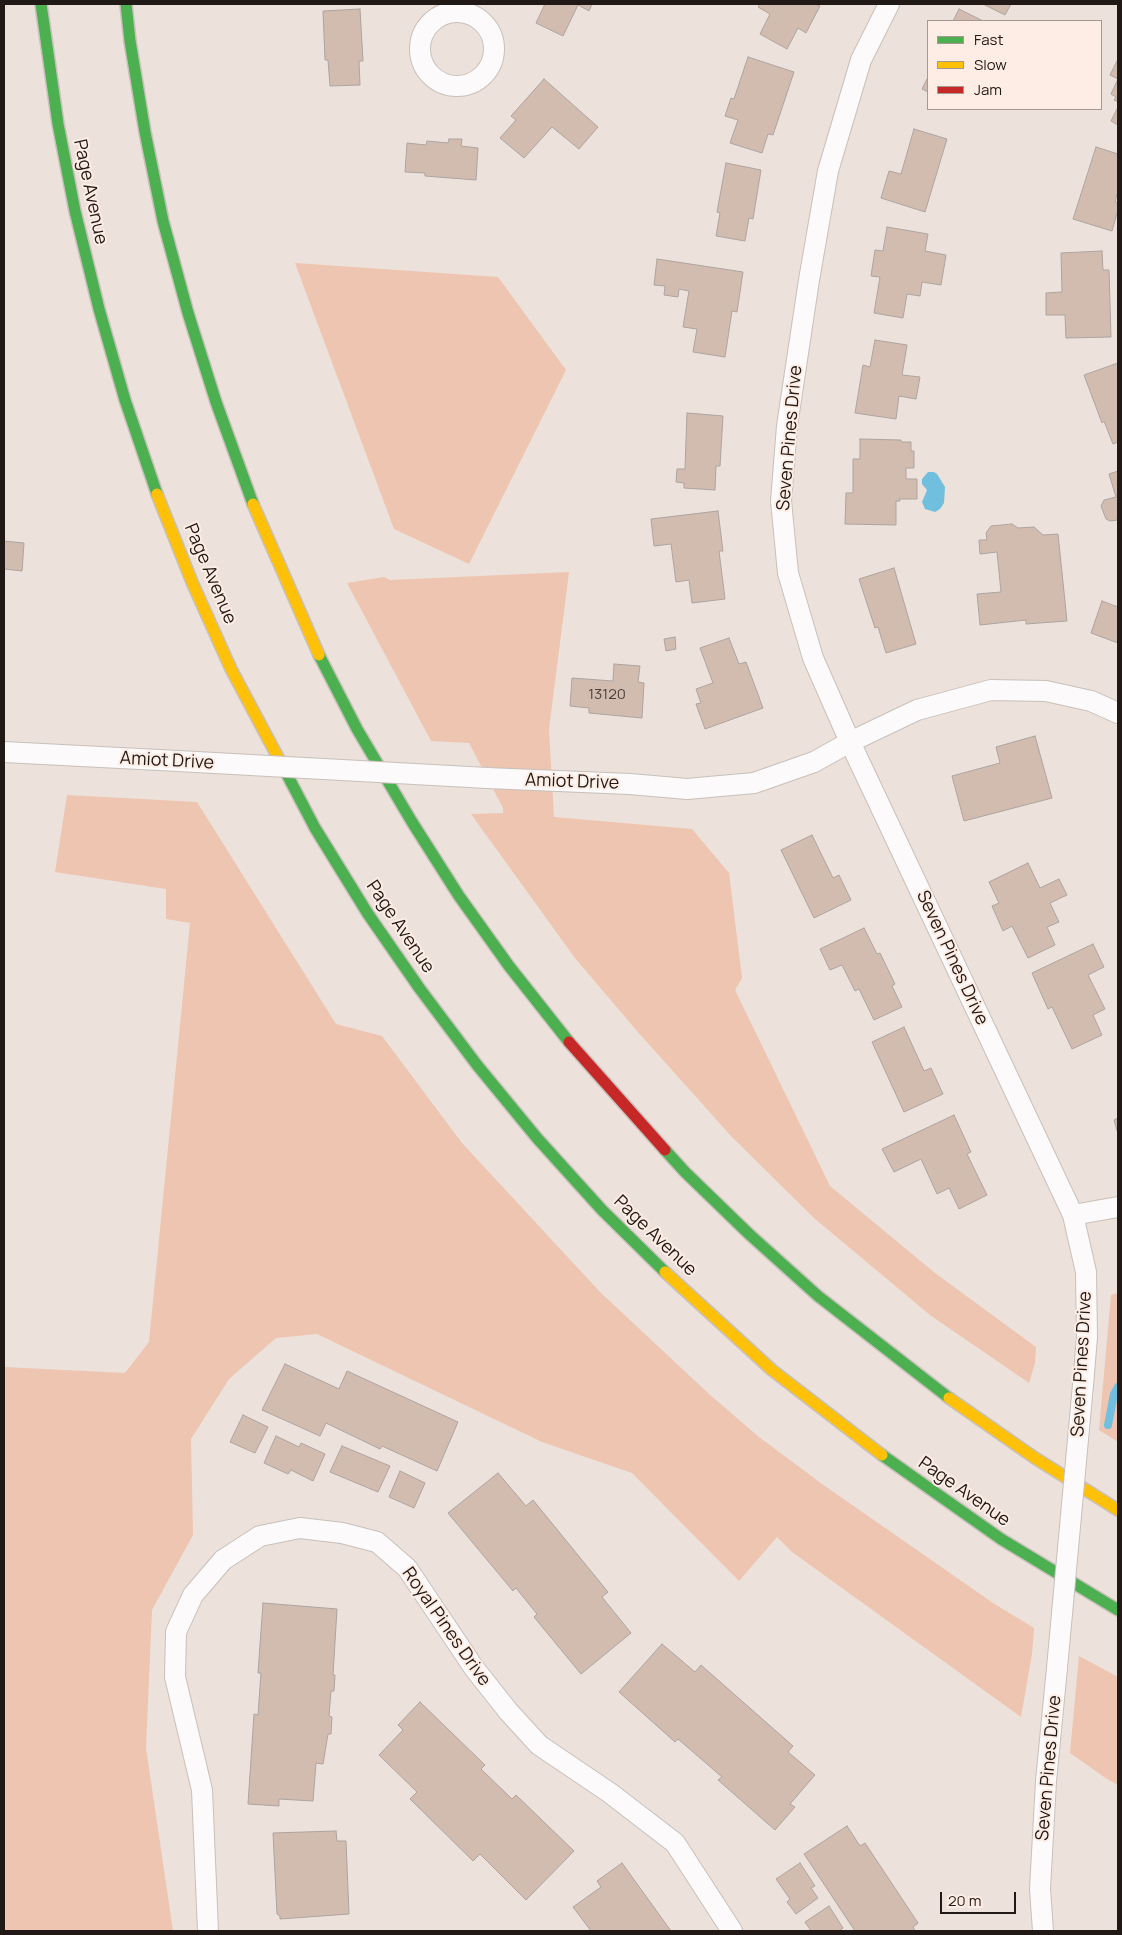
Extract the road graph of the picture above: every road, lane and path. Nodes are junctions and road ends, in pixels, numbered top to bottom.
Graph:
1 (41, 4) edge
2 (126, 4) edge
3 (889, 4) edge
4 (1118, 713) edge
5 (850, 742) junction
6 (4, 752) edge
7 (1118, 1207) edge
8 (1073, 1215) junction
9 (1118, 1510) edge
10 (1118, 1610) edge
11 (208, 1931) edge
12 (732, 1931) edge
13 (1043, 1931) edge

1 - 10 highway, Page Avenue
2 - 9 highway
3 - 5 street, Seven Pines Drive
4 - 5 street, Amiot Drive
5 - 6 street, Amiot Drive, bridge
5 - 8 street, Seven Pines Drive
7 - 8 street
8 - 13 street, Seven Pines Drive, bridge
11 - 12 street, Royal Pines Drive

